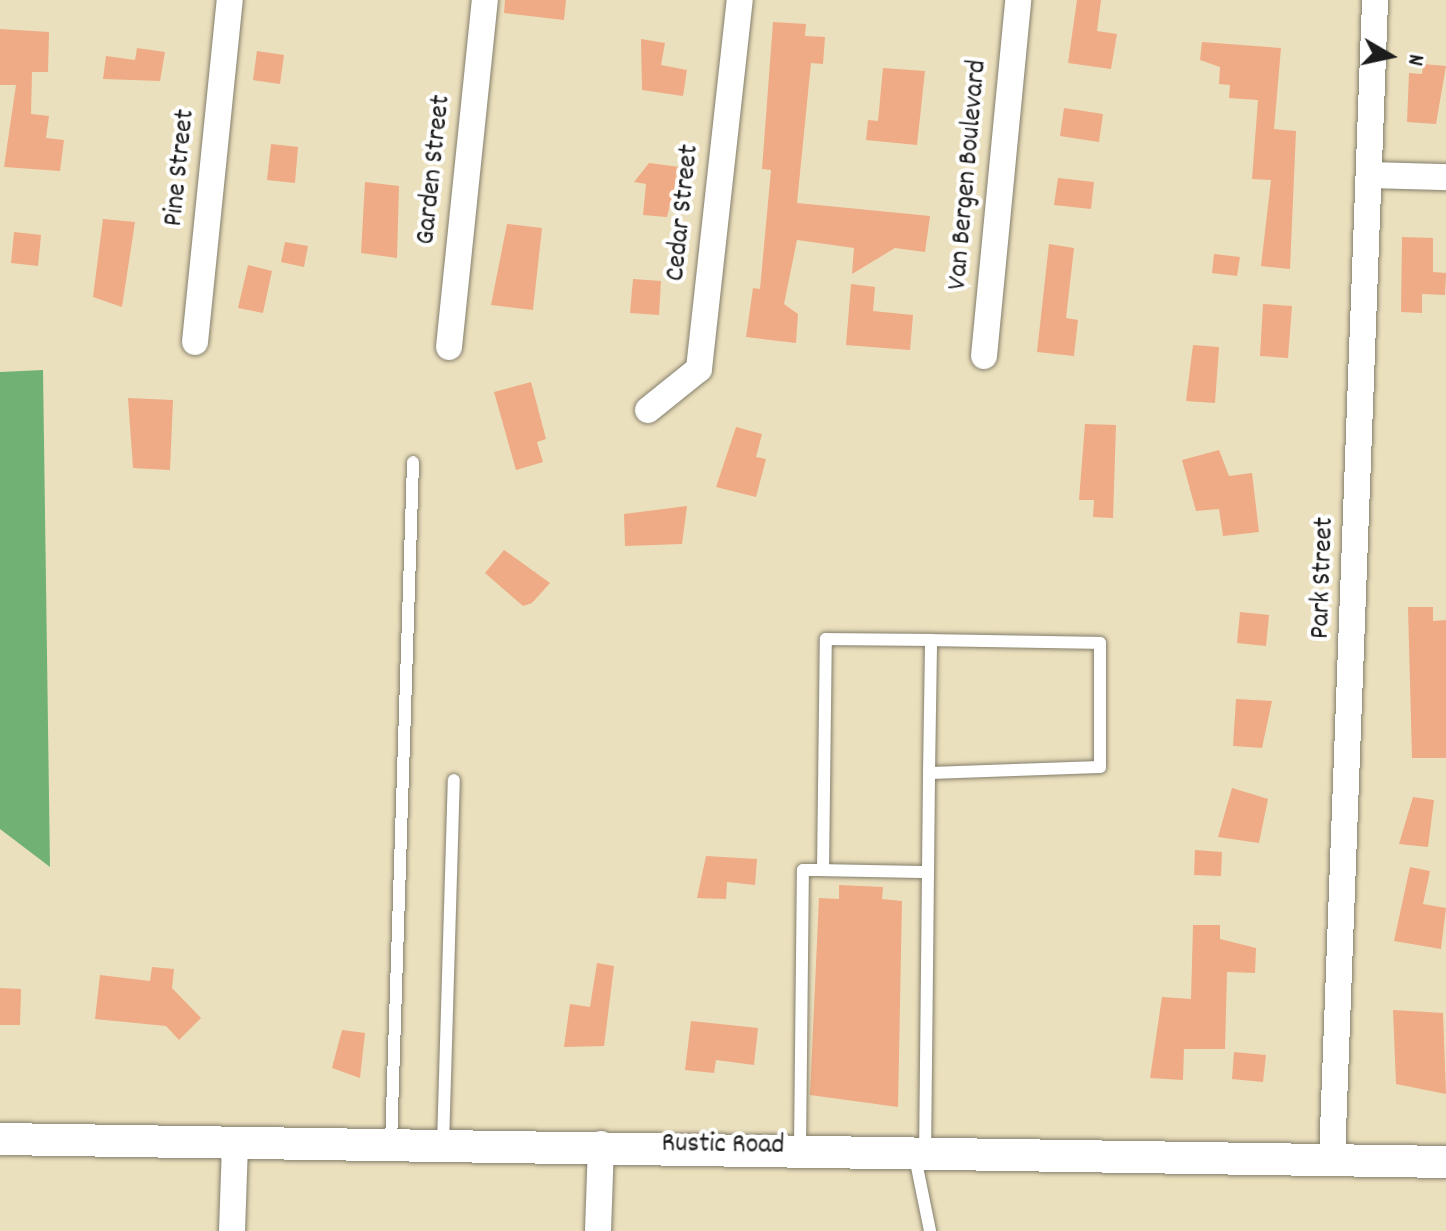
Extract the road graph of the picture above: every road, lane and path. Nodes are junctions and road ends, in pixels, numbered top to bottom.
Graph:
1 (230, 0) edge
2 (485, 0) edge
3 (740, 0) edge
4 (1018, 0) edge
5 (1375, 0) edge
6 (1373, 175) junction
7 (1446, 177) edge
8 (195, 342) dead end
9 (449, 347) dead end
10 (984, 356) dead end
11 (648, 410) dead end
12 (413, 462) dead end
13 (931, 640) junction
14 (929, 773) junction
15 (454, 780) dead end
16 (823, 870) junction
17 (928, 872) junction
18 (0, 1139) edge
19 (235, 1144) junction
20 (391, 1144) junction
21 (443, 1144) junction
22 (601, 1144) junction
23 (800, 1148) junction
24 (920, 1150) junction
25 (1332, 1158) junction
26 (1446, 1162) edge
27 (232, 1231) edge
28 (598, 1231) edge
29 (930, 1231) edge

1 - 8 street, Pine Street
2 - 9 street, Garden Street
3 - 11 street, Cedar Street
4 - 10 street, Van Bergen Boulevard
5 - 6 street, Park Street
6 - 7 street
6 - 25 street, Park Street
12 - 20 lane
13 - 14 lane
13 - 14 lane
13 - 16 lane
14 - 17 lane
15 - 21 lane
16 - 17 lane
16 - 23 lane
17 - 24 lane
18 - 19 street, Rustic Road
19 - 20 street, Rustic Road
19 - 27 street
20 - 21 street, Rustic Road
21 - 22 street, Rustic Road
22 - 23 street, Rustic Road
22 - 28 street
23 - 24 street, Rustic Road
24 - 25 street, Rustic Road
24 - 29 lane
25 - 26 street, Rustic Road

